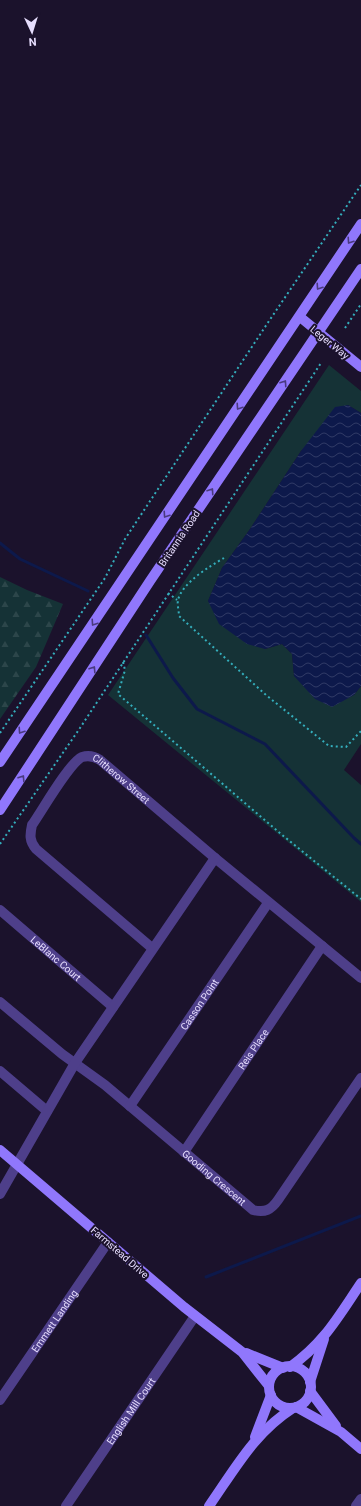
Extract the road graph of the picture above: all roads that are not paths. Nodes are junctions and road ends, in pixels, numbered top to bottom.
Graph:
1 (361, 224) edge
2 (361, 269) edge
3 (300, 317) junction
4 (319, 332) junction
5 (361, 367) edge
6 (0, 762) edge
7 (0, 810) edge
8 (215, 858) junction
9 (268, 903) junction
10 (0, 910) edge
11 (322, 946) junction
12 (152, 948) junction
13 (361, 978) edge
14 (0, 1002) edge
15 (112, 1007) junction
16 (75, 1063) junction
17 (0, 1070) edge
18 (361, 1078) edge
19 (130, 1106) junction
20 (47, 1111) junction
21 (0, 1150) edge
22 (184, 1152) junction
23 (17, 1164) junction
24 (0, 1194) edge
25 (108, 1242) junction
26 (361, 1284) edge
27 (195, 1316) junction
28 (326, 1336) junction
29 (242, 1352) junction
30 (286, 1367) junction
31 (310, 1386) junction
32 (270, 1391) junction
33 (0, 1400) edge
34 (294, 1407) junction
35 (341, 1432) junction
36 (253, 1442) junction
37 (361, 1449) edge
38 (361, 1499) edge
39 (66, 1506) edge
40 (209, 1506) edge
41 (356, 1506) edge

1 -> 3 main road
2 - 4 main road, Britannia Road
3 - 4 main road, Leger Way
3 -> 6 main road
4 - 5 main road, Leger Way
7 -> 4 main road, Britannia Road
8 - 9 street, Clitherow Street
8 - 12 street
8 - 12 street, Clitherow Street
9 - 11 street, Clitherow Street
9 - 19 street, Casson Point
10 - 15 street, LeBlanc Court
11 - 13 street, Clitherow Street
11 - 22 street, Reis Place
12 - 15 street
14 - 16 street
15 - 16 street
16 - 19 street, Gooding Crescent
16 - 20 street
17 - 20 street
18 - 22 street, Gooding Crescent
19 - 22 street, Gooding Crescent
20 - 23 street
21 - 23 main road, Farmstead Drive
23 - 24 street
23 - 25 main road, Farmstead Drive
25 - 27 main road, Farmstead Drive
25 - 33 street, Emmett Landing
26 - 28 main road
27 - 29 main road, Farmstead Drive
27 - 39 street, English Mill Court
28 - 30 main road
28 - 31 main road
29 - 30 main road, Farmstead Drive
29 - 32 main road, Farmstead Drive
30 - 31 main road
30 - 32 main road
31 - 34 main road
31 - 35 main road
32 - 34 main road
32 - 36 main road
34 - 35 main road
34 - 36 main road
35 - 37 main road
36 - 40 main road
38 - 41 street

